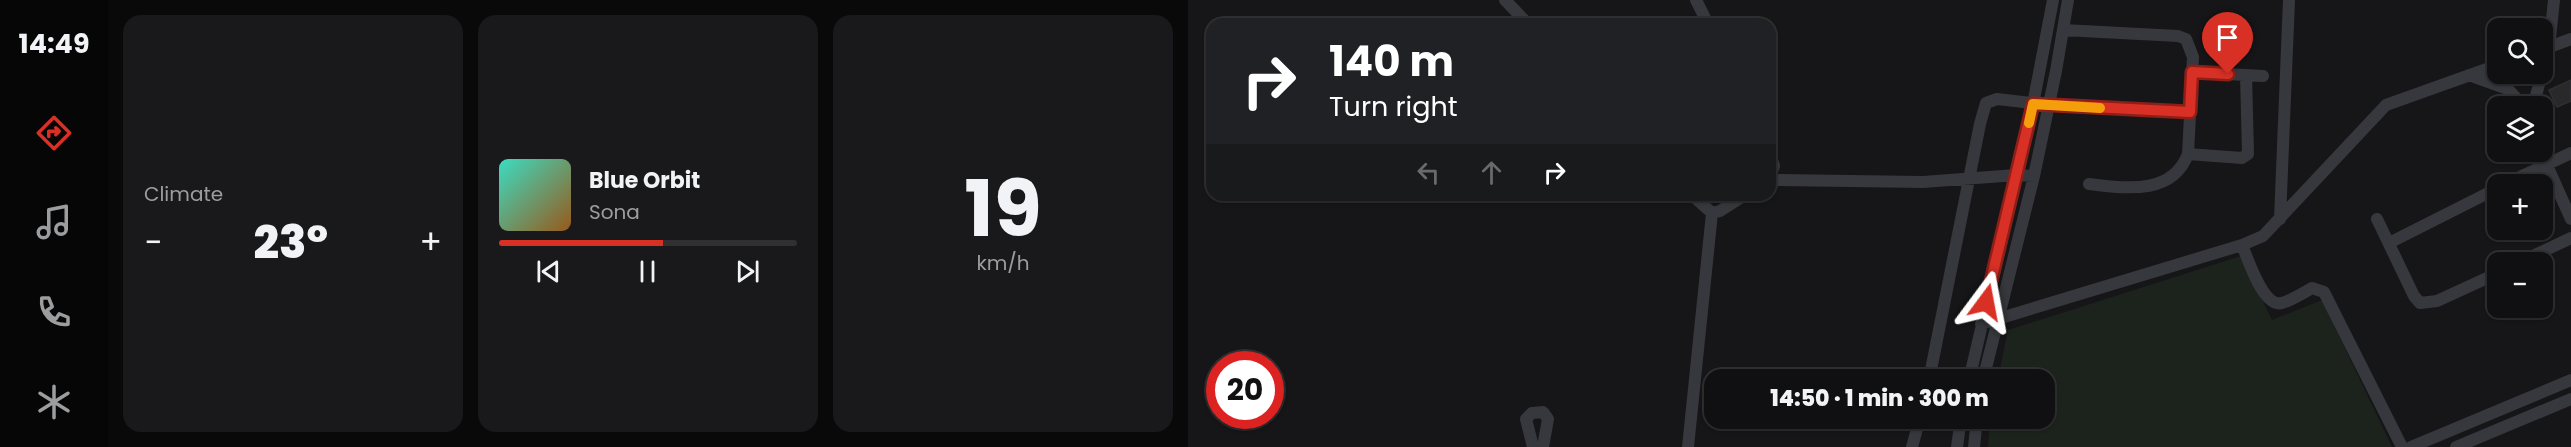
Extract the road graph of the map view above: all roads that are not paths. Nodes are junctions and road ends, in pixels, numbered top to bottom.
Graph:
1 (1505, 0) edge
2 (1696, 0) edge
3 (2053, 0) edge
4 (2068, 0) edge
5 (2289, 0) edge
6 (2554, 0) edge
7 (1522, 18) edge
8 (1705, 18) edge
9 (2551, 18) edge
10 (2063, 30) junction
11 (2571, 39) edge
12 (2553, 45) edge
13 (2487, 69) edge
14 (2192, 72) junction
15 (2246, 75) junction
16 (2469, 75) junction
17 (2263, 76) dead end
18 (2514, 96) edge
19 (2033, 104) junction
20 (2049, 105) junction
21 (2190, 112) junction
22 (2571, 153) edge
23 (2188, 154) junction
24 (2544, 162) edge
25 (2545, 165) junction
26 (2526, 174) edge
27 (2016, 175) junction
28 (2034, 176) junction
29 (1776, 178) edge
30 (1970, 178) junction
31 (2089, 184) dead end
32 (2487, 194) edge
33 (1699, 201) edge
34 (1736, 201) edge
35 (1712, 213) junction
36 (2280, 219) junction
37 (2377, 219) dead end
38 (2571, 219) edge
39 (2571, 238) edge
40 (2389, 243) junction
41 (2242, 245) junction
42 (2541, 252) edge
43 (2487, 278) edge
44 (1997, 319) junction
45 (1981, 324) junction
46 (1931, 369) edge
47 (1971, 369) edge
48 (1986, 369) edge
49 (2571, 380) edge
50 (2571, 399) edge
51 (1917, 429) edge
52 (1959, 429) edge
53 (1976, 429) edge
54 (1533, 447) edge
55 (1543, 447) edge
56 (1688, 447) edge
57 (1912, 447) edge
58 (1957, 447) edge
59 (1974, 447) edge
60 (2402, 447) edge
61 (2411, 447) edge
62 (2456, 447) edge

1 - 7 lane
2 - 8 lane
3 - 19 lane
4 - 10 lane
5 - 36 lane
6 - 9 lane
10 - 14 lane
10 - 20 lane
11 - 12 lane
13 - 16 lane
14 - 15 lane
14 - 21 lane
15 - 17 lane
15 - 23 lane
16 - 18 lane
16 - 36 lane
19 - 20 lane
19 - 27 lane
19 - 30 lane
20 - 21 lane
20 - 28 lane
21 - 23 lane
22 - 25 lane
23 - 31 lane
24 - 25 lane
25 - 26 lane
25 - 38 lane
27 - 28 lane
27 - 30 lane
27 - 45 lane
28 - 44 lane
29 - 30 lane
30 - 46 lane
32 - 40 lane
33 - 35 lane
34 - 35 lane
35 - 56 lane
36 - 41 lane
37 - 40 lane
39 - 42 lane
40 - 43 lane
41 - 44 lane
41 - 60 lane
44 - 45 lane
44 - 48 lane
45 - 47 lane
49 - 61 lane
50 - 62 lane
51 - 57 lane
52 - 58 lane
53 - 59 lane
54 - 55 lane

